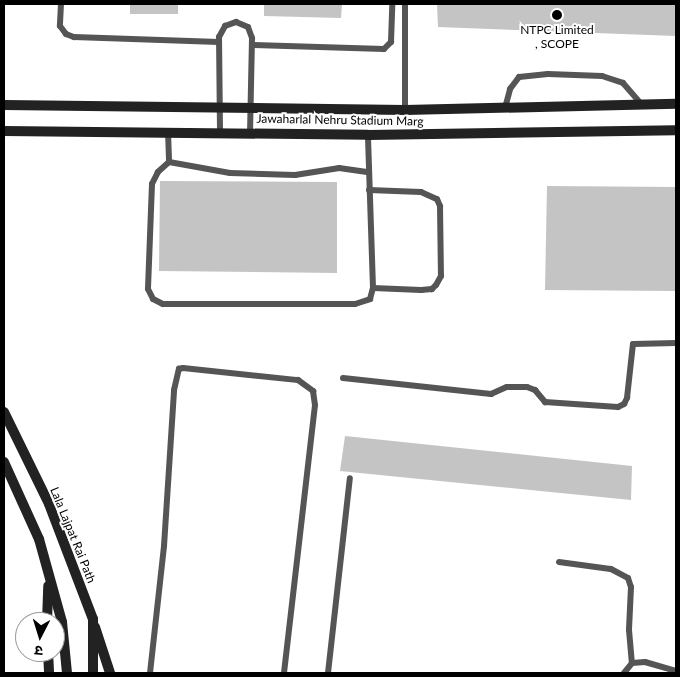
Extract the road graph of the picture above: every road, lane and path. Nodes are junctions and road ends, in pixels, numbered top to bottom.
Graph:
1 (61, 4) edge
2 (392, 4) edge
3 (405, 4) edge
4 (219, 42) junction
5 (252, 45) junction
6 (676, 104) edge
7 (4, 105) edge
8 (642, 105) junction
9 (220, 108) junction
10 (250, 108) junction
11 (505, 108) junction
12 (405, 110) junction
13 (676, 130) edge
14 (4, 131) edge
15 (168, 131) junction
16 (220, 131) junction
17 (250, 131) junction
18 (368, 135) junction
19 (168, 162) junction
20 (369, 172) junction
21 (369, 190) junction
22 (373, 288) junction
23 (676, 343) edge
24 (343, 378) dead end
25 (4, 412) edge
26 (4, 462) edge
27 (350, 478) dead end
28 (559, 562) dead end
29 (48, 577) junction
30 (47, 612) edge
31 (93, 619) junction
32 (632, 663) junction
33 (676, 670) edge
34 (67, 673) edge
35 (93, 673) edge
36 (110, 673) edge
37 (150, 673) edge
38 (284, 673) edge
39 (328, 673) edge
40 (624, 673) edge

1 - 4 lane
2 - 5 lane
3 - 12 lane
4 - 5 lane
4 - 9 lane
5 - 10 lane
6 - 8 street, Jawaharlal Nehru Stadium Marg
7 - 9 street, Jawaharlal Nehru Stadium Marg
8 - 11 street, Jawaharlal Nehru Stadium Marg
8 - 11 lane
9 - 10 street, Jawaharlal Nehru Stadium Marg
9 - 16 lane
10 - 12 street, Jawaharlal Nehru Stadium Marg
10 - 17 lane
11 - 12 street, Jawaharlal Nehru Stadium Marg
13 - 18 street, Jawaharlal Nehru Stadium Marg
14 - 15 street, Jawaharlal Nehru Stadium Marg
15 - 16 street, Jawaharlal Nehru Stadium Marg
15 - 19 lane
16 - 17 street, Jawaharlal Nehru Stadium Marg
17 - 18 street, Jawaharlal Nehru Stadium Marg
18 - 20 lane
19 - 20 lane
19 - 22 lane
20 - 21 lane
21 - 22 lane
21 - 22 lane
23 - 24 lane
25 - 31 street, Lala Lajpat Rai Path
26 - 29 street
27 - 39 lane
28 - 32 lane
29 - 30 street
29 - 34 street
31 - 35 street, Lala Lajpat Rai Path
31 - 36 street
32 - 33 lane
32 - 40 lane
37 - 38 lane

